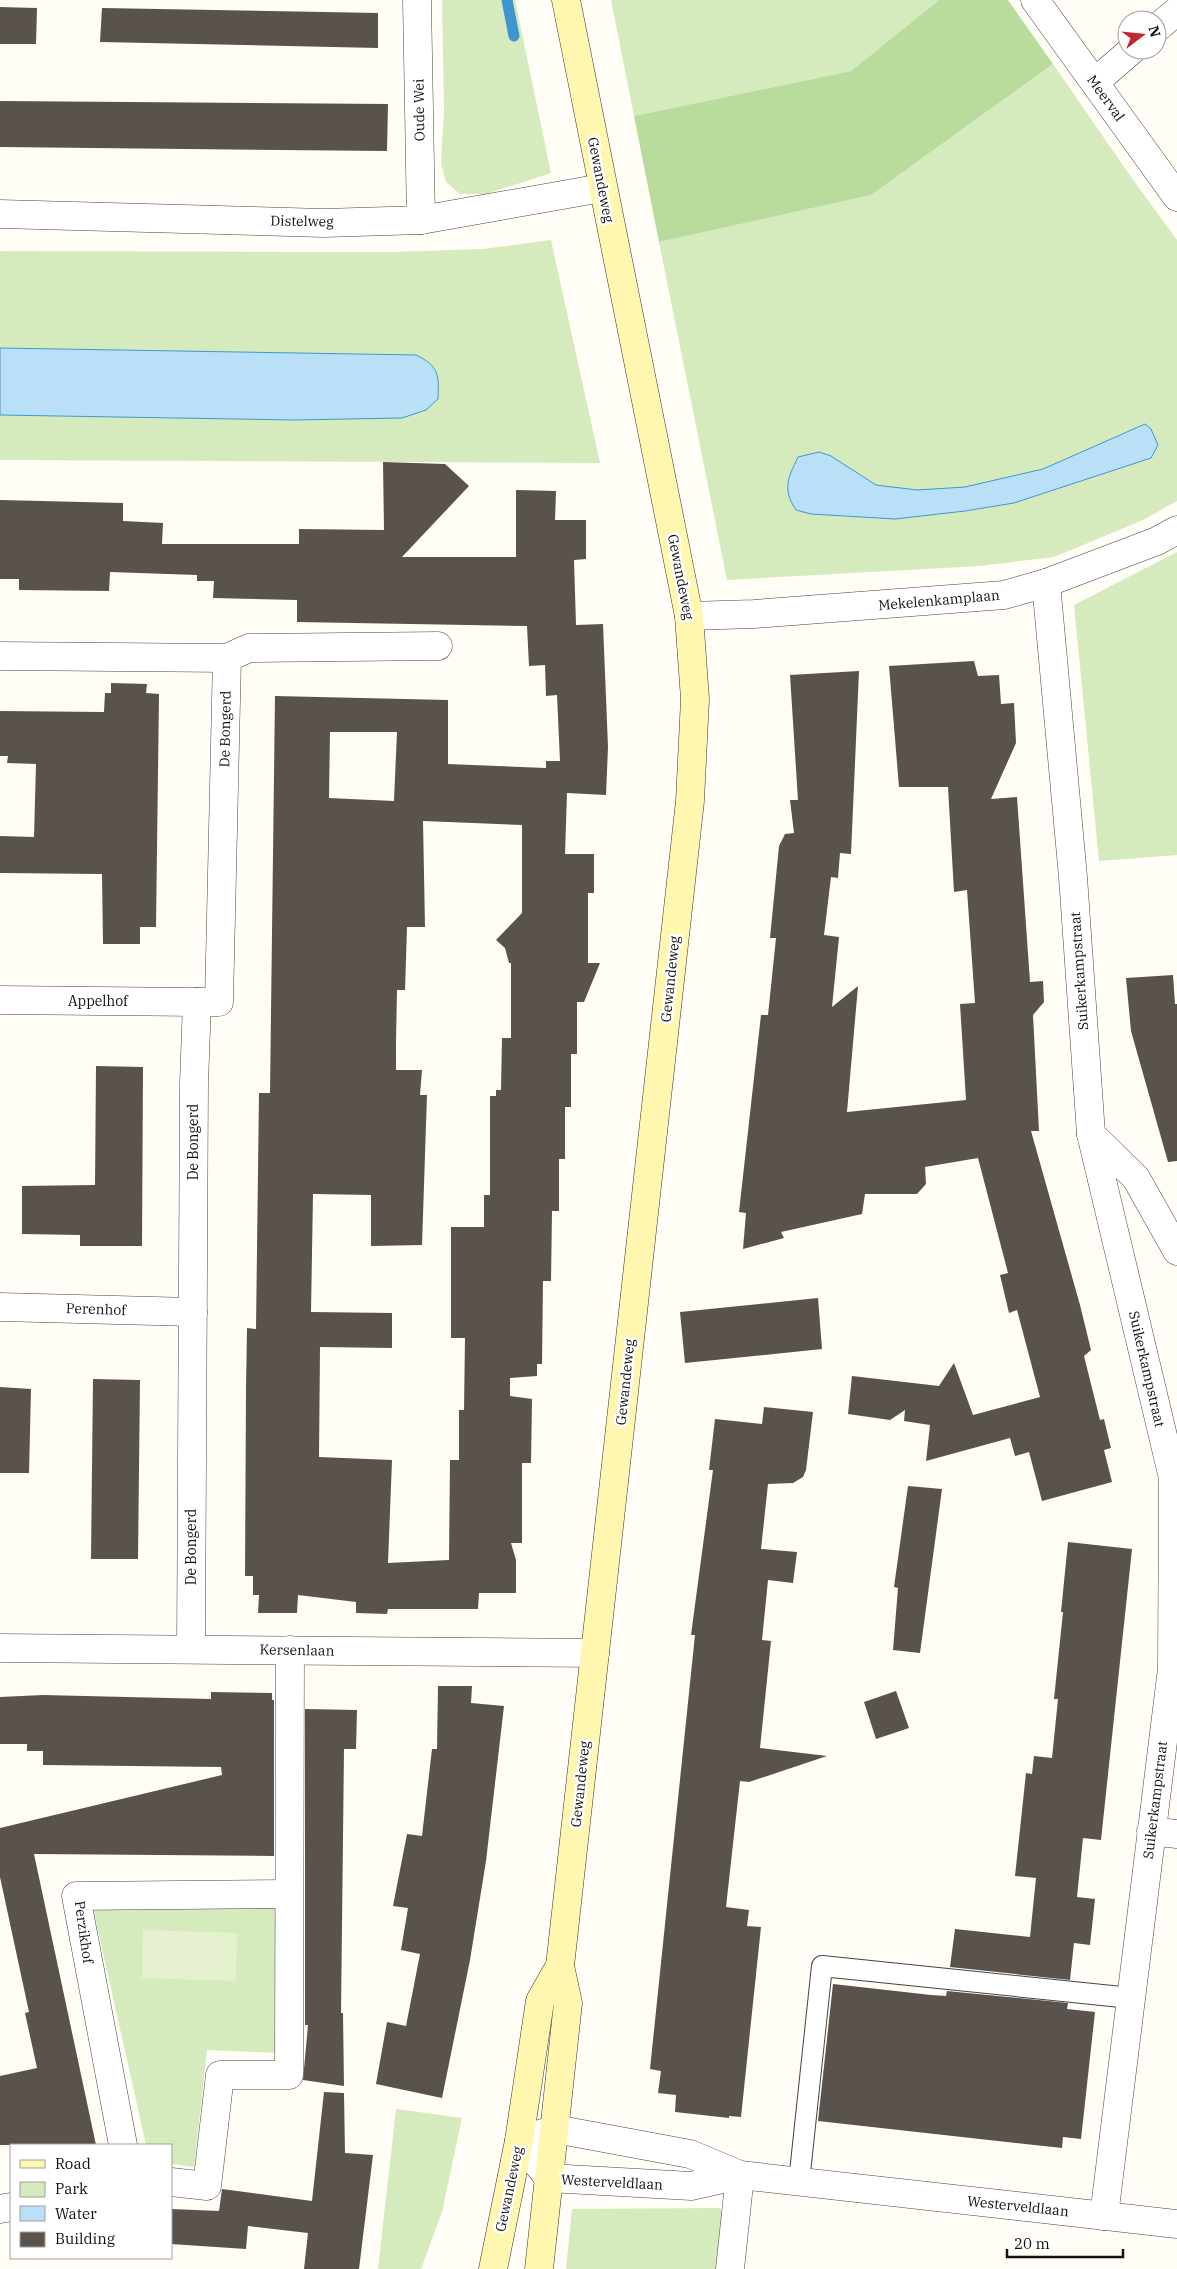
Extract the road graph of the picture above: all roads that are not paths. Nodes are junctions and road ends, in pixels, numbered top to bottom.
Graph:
1 (417, 0) edge
2 (566, 0) edge
3 (1034, 0) edge
4 (1177, 11) edge
5 (1167, 20) edge
6 (1120, 60) edge
7 (1095, 82) junction
8 (602, 188) junction
9 (1177, 198) edge
10 (0, 214) edge
11 (421, 220) junction
12 (1177, 530) edge
13 (1046, 583) junction
14 (689, 616) junction
15 (438, 646) dead end
16 (0, 656) edge
17 (227, 658) junction
18 (12, 1001) edge
19 (197, 1002) junction
20 (1091, 1134) junction
21 (1177, 1250) edge
22 (0, 1307) edge
23 (193, 1312) junction
24 (1175, 1478) edge
25 (0, 1648) edge
26 (191, 1648) junction
27 (290, 1650) junction
28 (595, 1653) junction
29 (1164, 1832) edge
30 (288, 1894) junction
31 (560, 1966) junction
32 (1130, 1998) junction
33 (555, 2129) junction
34 (519, 2141) junction
35 (123, 2144) edge
36 (740, 2175) junction
37 (549, 2178) junction
38 (172, 2182) edge
39 (799, 2182) junction
40 (1104, 2216) junction
41 (1177, 2224) edge
42 (493, 2269) edge
43 (538, 2269) edge
44 (730, 2269) edge

1 - 11 street, Oude Wei
2 - 8 street, Gewandeweg
3 - 7 street, Meerval
4 - 5 street
6 - 7 street
7 - 9 street, Meerval
8 - 11 street, Distelweg
8 - 14 street, Gewandeweg
10 - 11 street, Distelweg
12 - 13 street, Mekelenkamplaan
13 - 14 street, Mekelenkamplaan
13 - 20 street, Suikerkampstraat
14 - 28 street, Gewandeweg
15 - 17 street
16 - 17 street
17 - 19 street, De Bongerd
18 - 19 street, Appelhof
19 - 23 street, De Bongerd
20 - 21 street
20 - 24 street, Suikerkampstraat
22 - 23 street, Perenhof
23 - 26 street, De Bongerd
24 - 29 street, Suikerkampstraat
25 - 26 street, Kersenlaan
26 - 27 street, Kersenlaan
27 - 28 street, Kersenlaan
27 - 30 street
28 - 31 street, Gewandeweg
29 - 32 street, Suikerkampstraat
30 - 35 street, Perzikhof
30 - 38 street
31 - 33 street, Gewandeweg
31 - 34 street, Gewandeweg
32 - 39 lane
32 - 40 street, Suikerkampstraat
33 - 34 street, Westerveldlaan
33 - 36 street, Westerveldlaan
33 - 37 street, Gewandeweg
34 - 37 street, Westerveldlaan
34 - 42 street, Gewandeweg
36 - 37 street, Westerveldlaan
36 - 39 street, Westerveldlaan
36 - 44 street
37 - 43 street, Gewandeweg
39 - 40 street, Westerveldlaan
40 - 41 street, Westerveldlaan

